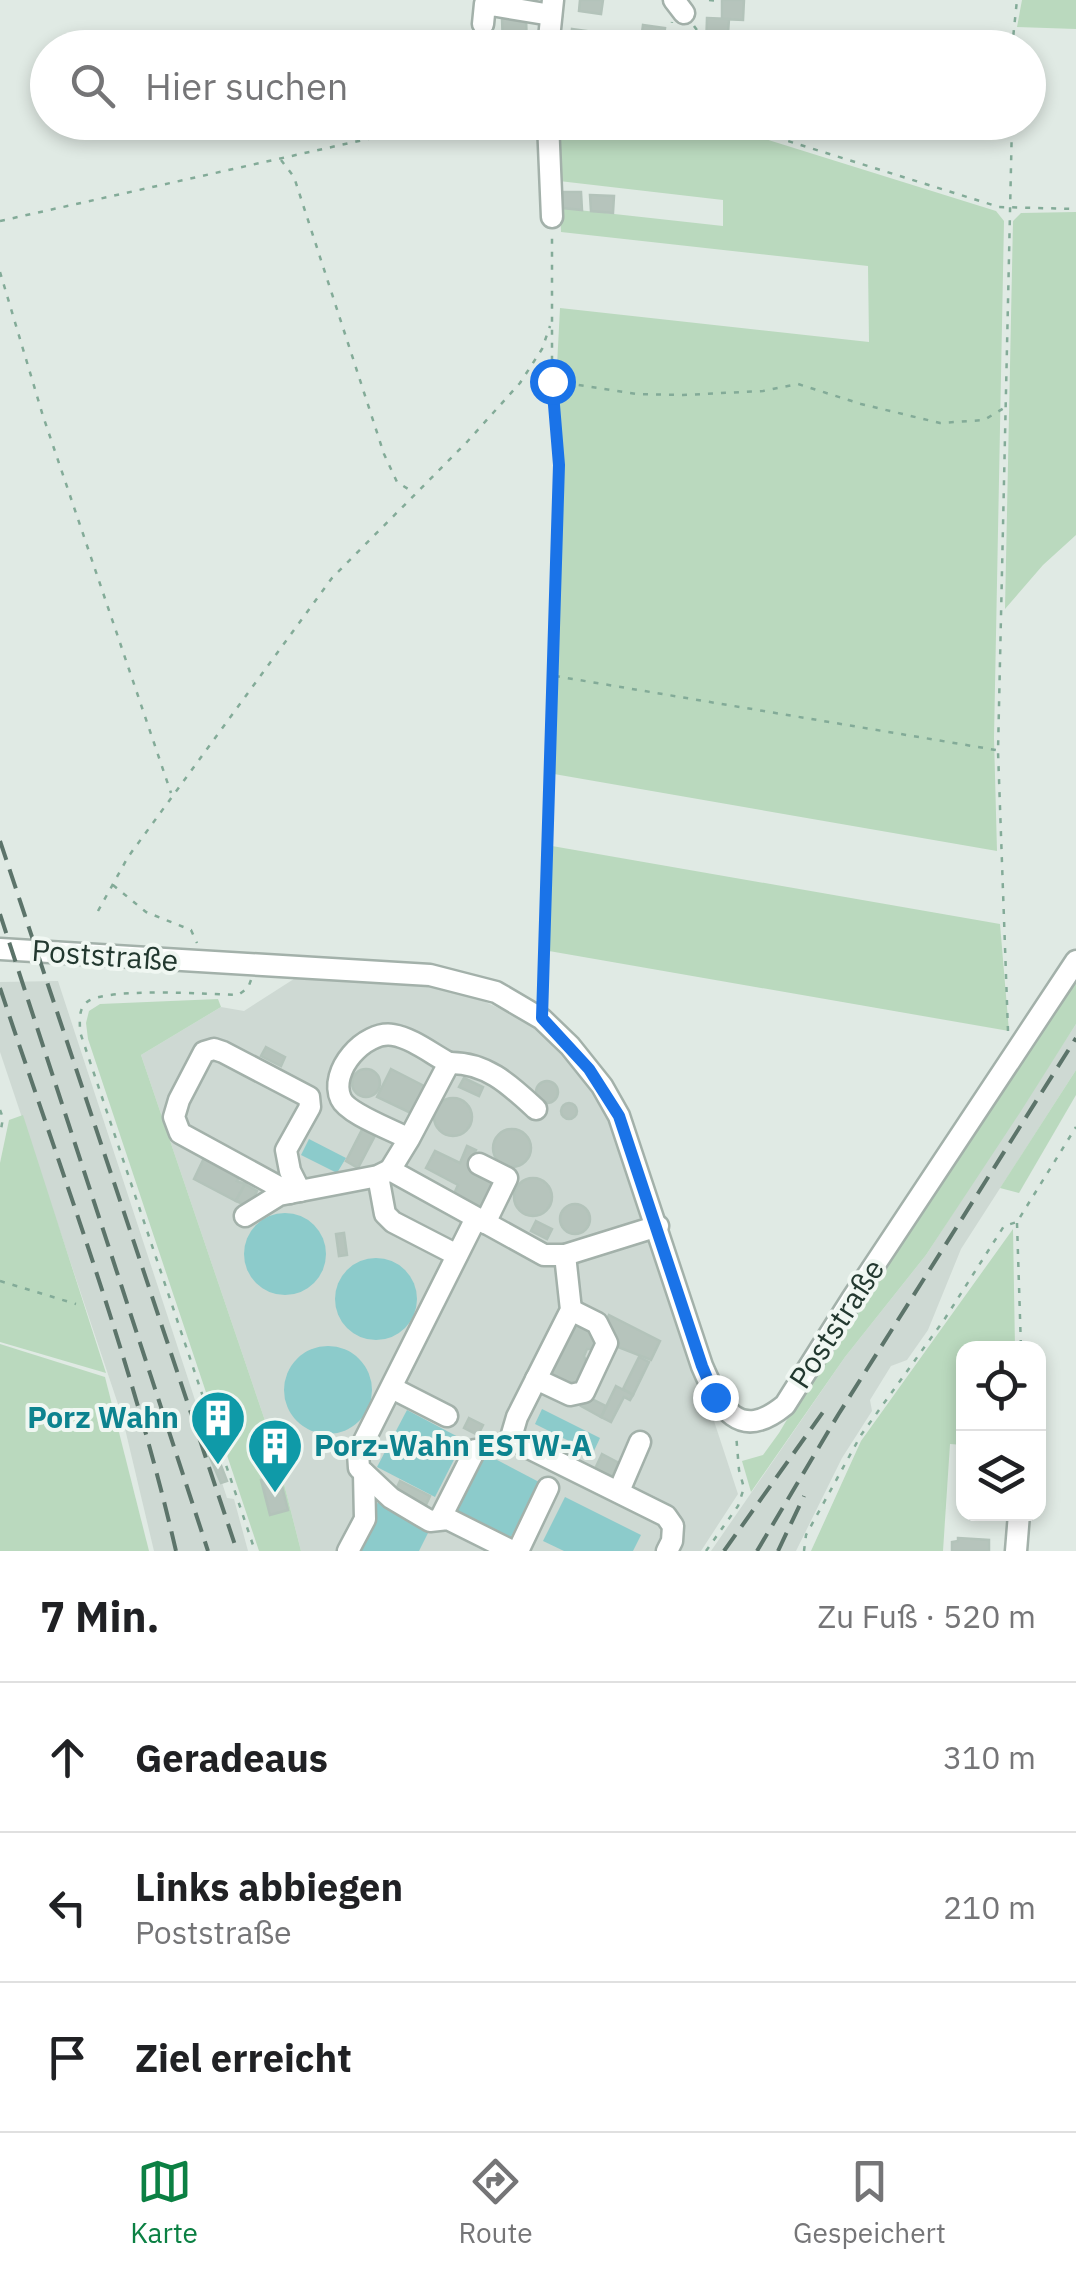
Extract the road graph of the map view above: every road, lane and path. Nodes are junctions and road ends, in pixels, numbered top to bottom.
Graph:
1 (709, 0) edge
2 (1017, 0) edge
3 (722, 1) edge
4 (679, 6) edge
5 (552, 8) edge
6 (483, 24) dead end
7 (669, 30) edge
8 (1014, 30) edge
9 (364, 140) edge
10 (549, 140) edge
11 (785, 140) edge
12 (1012, 140) edge
13 (280, 159) junction
14 (1010, 209) junction
15 (1076, 209) edge
16 (552, 217) joint
17 (0, 221) edge
18 (0, 272) edge
19 (552, 321) junction
20 (552, 381) junction
21 (1006, 407) junction
22 (414, 493) junction
23 (554, 675) junction
24 (998, 751) junction
25 (172, 796) junction
26 (113, 885) junction
27 (98, 912) dead end
28 (0, 949) edge
29 (197, 950) dead end
30 (1076, 961) edge
31 (256, 965) junction
32 (542, 1018) junction
33 (1016, 1055) junction
34 (449, 1064) junction
35 (536, 1109) dead end
36 (0, 1110) edge
37 (1076, 1127) edge
38 (0, 1135) edge
39 (409, 1138) junction
40 (479, 1164) dead end
41 (384, 1173) junction
42 (295, 1192) junction
43 (244, 1216) dead end
44 (480, 1220) junction
45 (1018, 1222) junction
46 (658, 1226) junction
47 (456, 1255) junction
48 (565, 1256) junction
49 (0, 1281) edge
50 (76, 1304) dead end
51 (570, 1310) junction
52 (1021, 1341) edge
53 (536, 1379) junction
54 (392, 1388) junction
55 (448, 1416) dead end
56 (736, 1419) junction
57 (640, 1442) dead end
58 (475, 1450) dead end
59 (364, 1473) junction
60 (548, 1488) dead end
61 (620, 1491) junction
62 (440, 1519) junction
63 (1018, 1521) edge
64 (255, 1551) edge
65 (348, 1551) edge
66 (515, 1551) edge
67 (667, 1551) edge
68 (706, 1551) edge
69 (804, 1551) edge
70 (1016, 1551) edge

1 - 3 path
2 - 8 path
4 - 7 path
5 - 6 street
9 - 13 path
10 - 16 street
11 - 14 path
12 - 14 path
13 - 17 path
13 - 22 path
14 - 15 path
14 - 21 path
16 - 19 path
18 - 25 path
19 - 20 path
19 - 22 path
20 - 21 path
20 - 23 path
21 - 24 path
22 - 25 path
23 - 24 path
23 - 32 path
24 - 33 path
25 - 26 path
26 - 27 path
26 - 29 path
28 - 31 street, Poststraße
30 - 33 street, Poststraße
31 - 32 street, Poststraße
31 - 64 path
32 - 46 street, Poststraße
33 - 56 street, Poststraße
34 - 35 street
34 - 39 street
34 - 39 street
36 - 38 path
37 - 45 path
39 - 41 street
40 - 44 street
41 - 42 street
41 - 44 street
41 - 47 street
42 - 42 street
42 - 43 street
44 - 47 street
44 - 48 street
45 - 52 path
45 - 69 path
46 - 48 street
46 - 56 street, Poststraße
47 - 54 street
48 - 51 street
49 - 50 path
51 - 53 street
51 - 53 street
53 - 61 street
54 - 55 street
54 - 59 street
56 - 68 path
57 - 61 street
58 - 62 street
59 - 62 street
59 - 65 street
60 - 66 street
61 - 67 street
62 - 66 street
63 - 70 street

